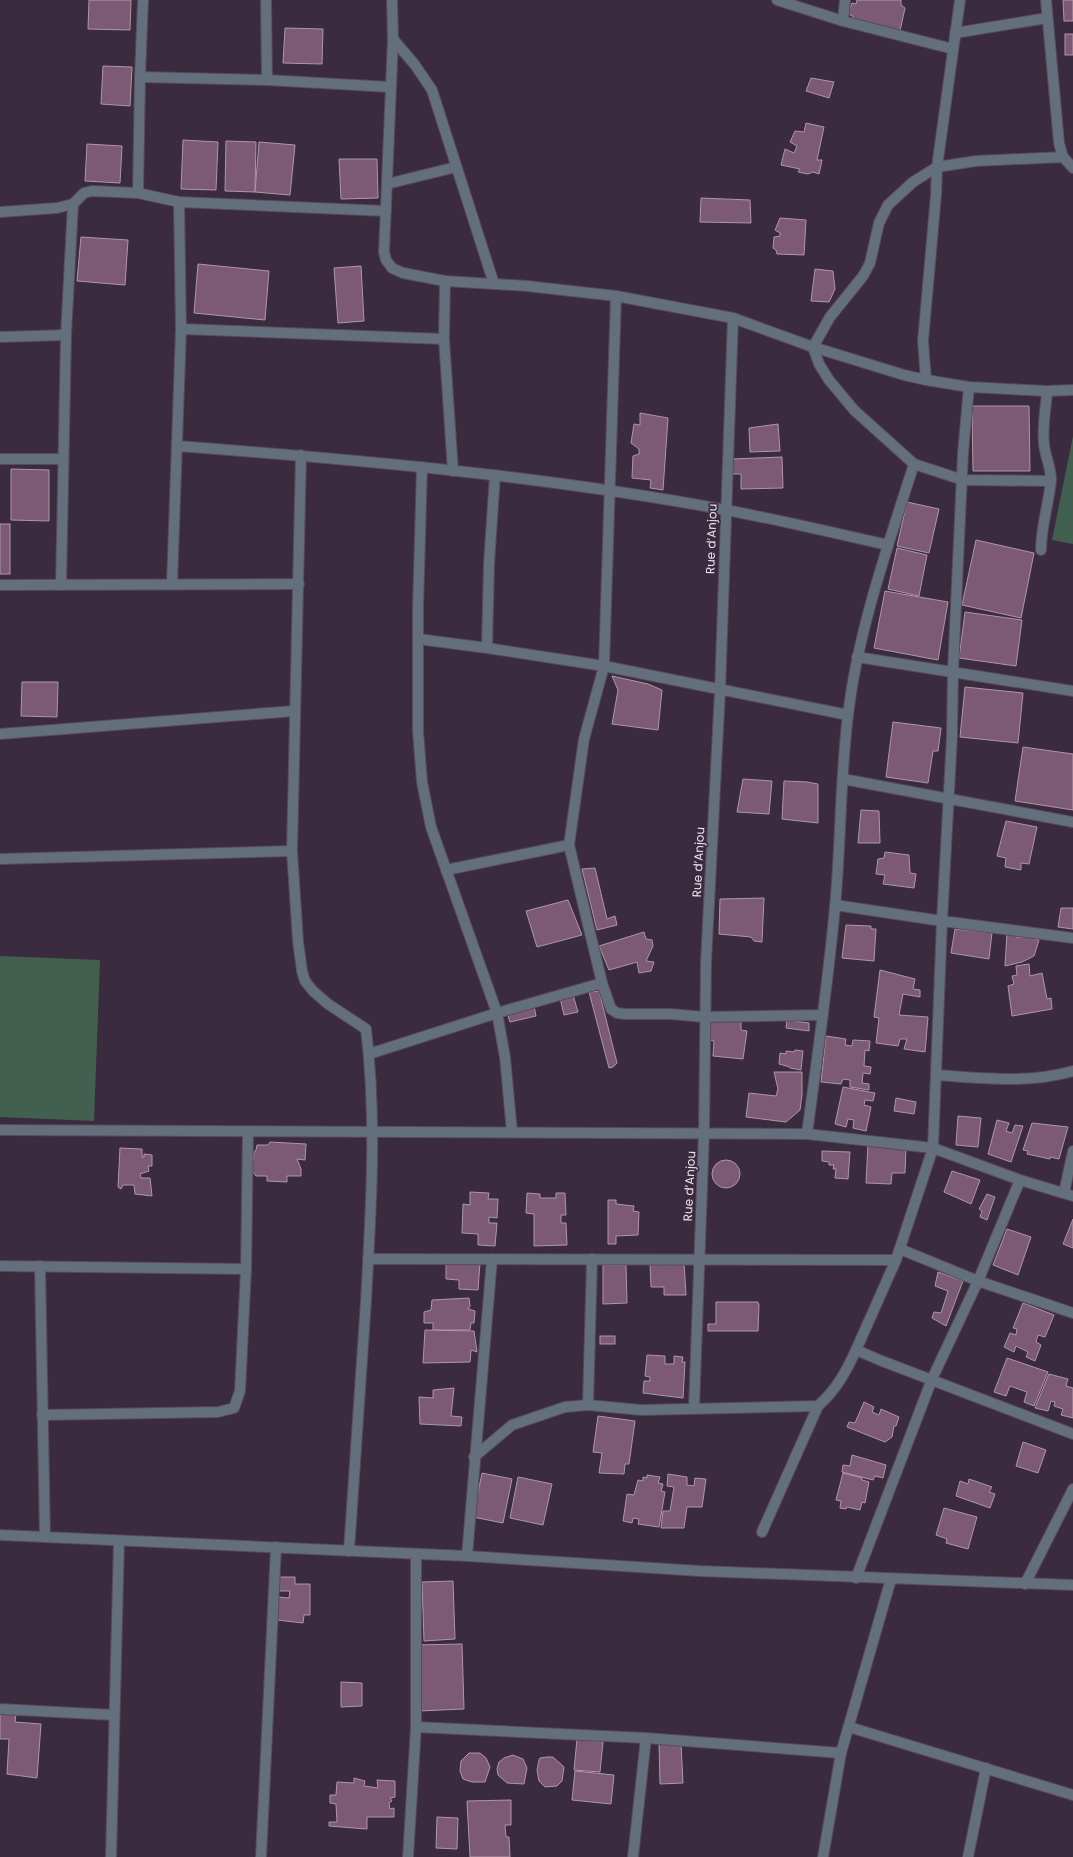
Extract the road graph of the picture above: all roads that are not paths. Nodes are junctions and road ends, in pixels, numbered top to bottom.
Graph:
1 (143, 0) edge
2 (266, 0) edge
3 (392, 0) edge
4 (777, 0) edge
5 (845, 0) edge
6 (960, 0) edge
7 (1046, 0) edge
8 (1047, 18) junction
9 (842, 21) junction
10 (955, 33) junction
11 (393, 39) junction
12 (953, 49) junction
13 (140, 76) junction
14 (267, 80) junction
15 (390, 87) junction
16 (1063, 157) junction
17 (456, 167) junction
18 (937, 167) junction
19 (1073, 168) edge
20 (387, 184) junction
21 (138, 193) junction
22 (179, 202) junction
23 (73, 204) junction
24 (386, 211) junction
25 (0, 212) edge
26 (445, 281) junction
27 (494, 284) junction
28 (616, 296) junction
29 (733, 318) junction
30 (181, 329) junction
31 (66, 335) junction
32 (0, 337) edge
33 (444, 339) junction
34 (813, 347) junction
35 (926, 380) junction
36 (969, 387) junction
37 (1073, 390) edge
38 (1048, 392) junction
39 (178, 446) junction
40 (301, 455) junction
41 (0, 459) edge
42 (63, 459) junction
43 (914, 464) junction
44 (422, 467) junction
45 (453, 471) junction
46 (495, 475) junction
47 (963, 480) junction
48 (1051, 481) junction
49 (609, 492) junction
50 (725, 510) junction
51 (888, 545) junction
52 (1041, 550) dead end
53 (172, 584) junction
54 (299, 584) junction
55 (0, 585) edge
56 (61, 585) junction
57 (418, 639) junction
58 (487, 648) junction
59 (858, 656) junction
60 (604, 666) junction
61 (953, 670) junction
62 (720, 691) junction
63 (1073, 691) edge
64 (294, 711) junction
65 (848, 715) junction
66 (0, 734) edge
67 (843, 779) junction
68 (949, 798) junction
69 (1073, 822) edge
70 (569, 845) junction
71 (292, 851) junction
72 (0, 859) edge
73 (446, 870) junction
74 (835, 905) junction
75 (942, 921) junction
76 (1073, 938) edge
77 (602, 983) junction
78 (497, 1013) junction
79 (823, 1014) junction
80 (704, 1017) junction
81 (369, 1054) junction
82 (1073, 1071) edge
83 (936, 1075) junction
84 (0, 1130) edge
85 (248, 1131) junction
86 (373, 1132) junction
87 (512, 1132) junction
88 (704, 1133) junction
89 (807, 1134) junction
90 (934, 1148) junction
91 (1073, 1151) edge
92 (1020, 1180) junction
93 (1068, 1194) edge
94 (900, 1249) junction
95 (368, 1259) junction
96 (492, 1260) junction
97 (592, 1260) junction
98 (698, 1260) junction
99 (896, 1260) junction
100 (0, 1266) edge
101 (40, 1266) junction
102 (246, 1269) junction
103 (978, 1281) junction
104 (1073, 1313) edge
105 (856, 1350) junction
106 (932, 1379) junction
107 (588, 1404) junction
108 (818, 1406) junction
109 (694, 1408) junction
110 (42, 1415) junction
111 (1073, 1434) edge
112 (474, 1457) junction
113 (1073, 1489) edge
114 (762, 1532) dead end
115 (0, 1535) edge
116 (45, 1537) junction
117 (119, 1541) junction
118 (276, 1547) junction
119 (350, 1551) junction
120 (416, 1554) junction
121 (466, 1556) junction
122 (856, 1578) junction
123 (891, 1579) junction
124 (1025, 1584) junction
125 (1073, 1585) edge
126 (0, 1709) edge
127 (114, 1715) junction
128 (416, 1727) junction
129 (849, 1727) junction
130 (646, 1738) junction
131 (841, 1753) junction
132 (986, 1768) junction
133 (1073, 1795) edge
134 (111, 1857) edge
135 (261, 1857) edge
136 (408, 1857) edge
137 (633, 1857) edge
138 (823, 1857) edge
139 (968, 1857) edge

1 - 13 street
2 - 14 street
3 - 11 street
4 - 9 street
5 - 9 street
6 - 10 street
7 - 8 street
8 - 10 street
8 - 16 street
9 - 12 street
10 - 12 street
11 - 15 street
11 - 17 street
12 - 18 street
13 - 14 street
13 - 21 street
14 - 15 street
15 - 20 street
16 - 18 street
16 - 19 street
17 - 20 street
17 - 27 street
18 - 34 street
18 - 35 street
20 - 24 street
21 - 22 street
21 - 23 street
22 - 24 street
22 - 30 street
23 - 25 street
23 - 31 street
24 - 26 street
26 - 27 street
26 - 33 street
27 - 28 street
28 - 29 street
28 - 49 street
29 - 34 street
29 - 50 street, Rue d’Anjou
30 - 33 street
30 - 39 street
31 - 32 street
31 - 42 street
33 - 45 street
34 - 35 street
34 - 43 street
35 - 36 street
36 - 38 street
36 - 47 street
37 - 38 street
38 - 48 street
39 - 40 street
39 - 53 street
40 - 44 street
40 - 54 street
41 - 42 street
42 - 56 street
43 - 47 street
43 - 51 street
44 - 45 street
44 - 57 street
45 - 46 street
46 - 49 street
46 - 58 street
47 - 48 street
47 - 61 street
48 - 52 street
49 - 50 street
49 - 60 street
50 - 51 street
50 - 62 street, Rue d’Anjou
51 - 59 street
53 - 54 street
53 - 56 street
54 - 64 street
55 - 56 street
57 - 58 street
57 - 73 street
58 - 60 street
59 - 61 street
59 - 65 street
60 - 62 street
60 - 70 street
61 - 63 street
61 - 68 street
62 - 65 street
62 - 80 street, Rue d’Anjou
64 - 66 street
64 - 71 street
65 - 67 street
67 - 68 street
67 - 74 street
68 - 69 street
68 - 75 street
70 - 73 street
70 - 77 street
71 - 72 street
71 - 81 street
73 - 78 street
74 - 75 street
74 - 79 street
75 - 76 street
75 - 83 street
77 - 78 street
77 - 80 street
78 - 81 street
78 - 87 street
79 - 80 street
79 - 89 street
80 - 88 street, Rue d’Anjou
81 - 86 street
82 - 83 street
83 - 90 street
84 - 85 street
85 - 86 street
85 - 102 street
86 - 87 street
86 - 95 street
87 - 88 street
88 - 89 street
88 - 98 street, Rue d’Anjou
89 - 90 street
90 - 92 street
90 - 94 street
91 - 93 street
92 - 93 street
92 - 103 street
94 - 99 street
94 - 103 street
95 - 96 street
95 - 119 street
96 - 97 street
96 - 112 street
97 - 98 street
97 - 107 street
98 - 99 street
98 - 109 street, Rue d’Anjou
99 - 105 street
100 - 101 street
101 - 102 street
101 - 110 street
102 - 110 street
103 - 104 street
103 - 106 street
105 - 106 street
105 - 108 street
106 - 111 street
106 - 122 street
107 - 109 street
107 - 112 street
108 - 109 street
108 - 114 street
110 - 116 street
112 - 121 street
113 - 124 street
115 - 116 street
116 - 117 street
117 - 118 street
117 - 127 street
118 - 119 street
118 - 135 street
119 - 120 street
120 - 121 street
120 - 128 street
121 - 122 street
122 - 123 street
123 - 124 street
123 - 129 street
124 - 125 street
126 - 127 street
127 - 134 street
128 - 130 street
128 - 136 street
129 - 131 street
129 - 132 street
130 - 131 street
130 - 137 street
131 - 138 street
132 - 133 street
132 - 139 street

